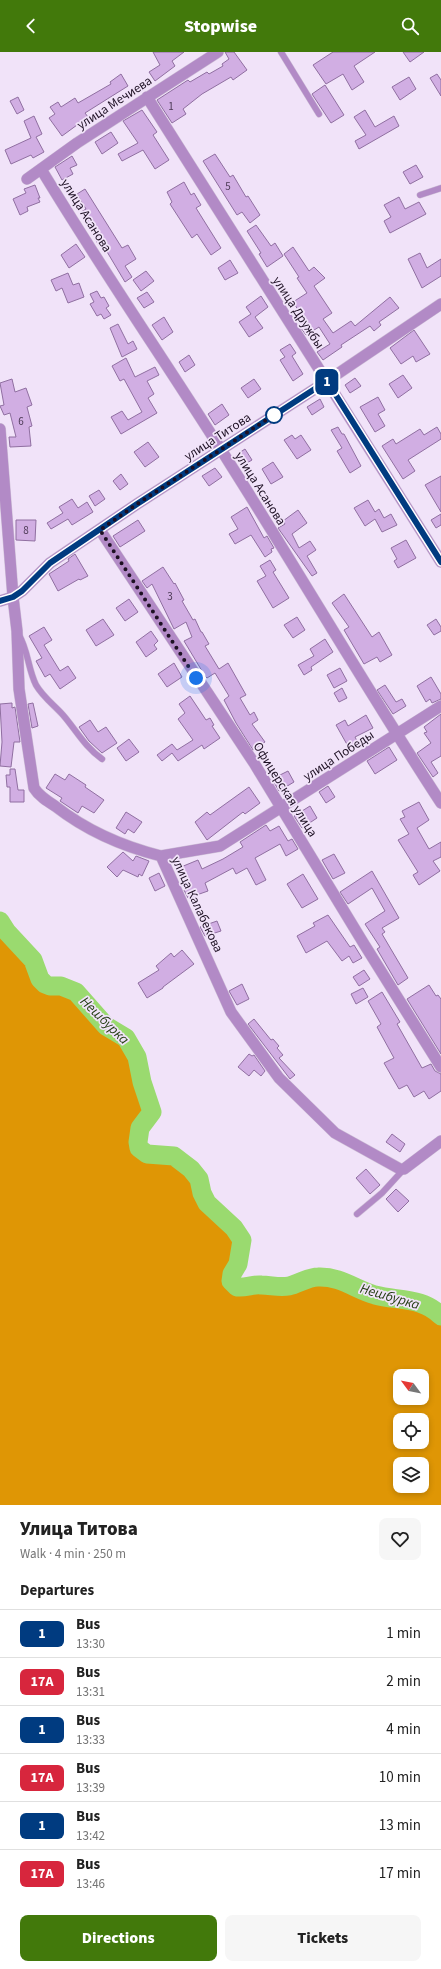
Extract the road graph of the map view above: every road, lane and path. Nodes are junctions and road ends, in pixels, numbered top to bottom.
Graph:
1 (218, 52) edge
2 (281, 52) edge
3 (147, 97) junction
4 (319, 114) dead end
5 (42, 169) junction
6 (28, 179) dead end
7 (441, 188) edge
8 (420, 195) dead end
9 (441, 304) edge
10 (327, 381) junction
11 (0, 429) edge
12 (221, 450) junction
13 (100, 530) junction
14 (441, 562) edge
15 (13, 597) junction
16 (0, 601) edge
17 (17, 631) junction
18 (441, 706) edge
19 (396, 734) junction
20 (102, 759) dead end
21 (441, 803) edge
22 (282, 808) junction
23 (161, 856) junction
24 (441, 1067) edge
25 (441, 1140) edge
26 (404, 1169) junction
27 (357, 1214) dead end

1 - 3 street, улица Мечиева
2 - 4 lane
3 - 5 street, улица Мечиева
3 - 10 street, улица Дружбы
5 - 6 street, улица Мечиева
5 - 12 street, улица Асанова
7 - 8 lane
9 - 10 street, улица Титова
10 - 12 street, улица Титова
10 - 14 street, улица Дружбы
11 - 15 street, улица Калабекова
12 - 13 street, улица Титова
12 - 19 street, улица Асанова
13 - 15 street, улица Титова
13 - 22 street, Офицерская улица
15 - 16 street
15 - 17 street, улица Калабекова
17 - 20 lane
17 - 23 street, улица Калабекова
18 - 19 street, улица Победы
19 - 21 street, улица Асанова
19 - 22 street, улица Победы
22 - 23 street, улица Победы
22 - 24 street, Офицерская улица
23 - 26 street, улица Калабекова
25 - 26 street
26 - 27 lane

